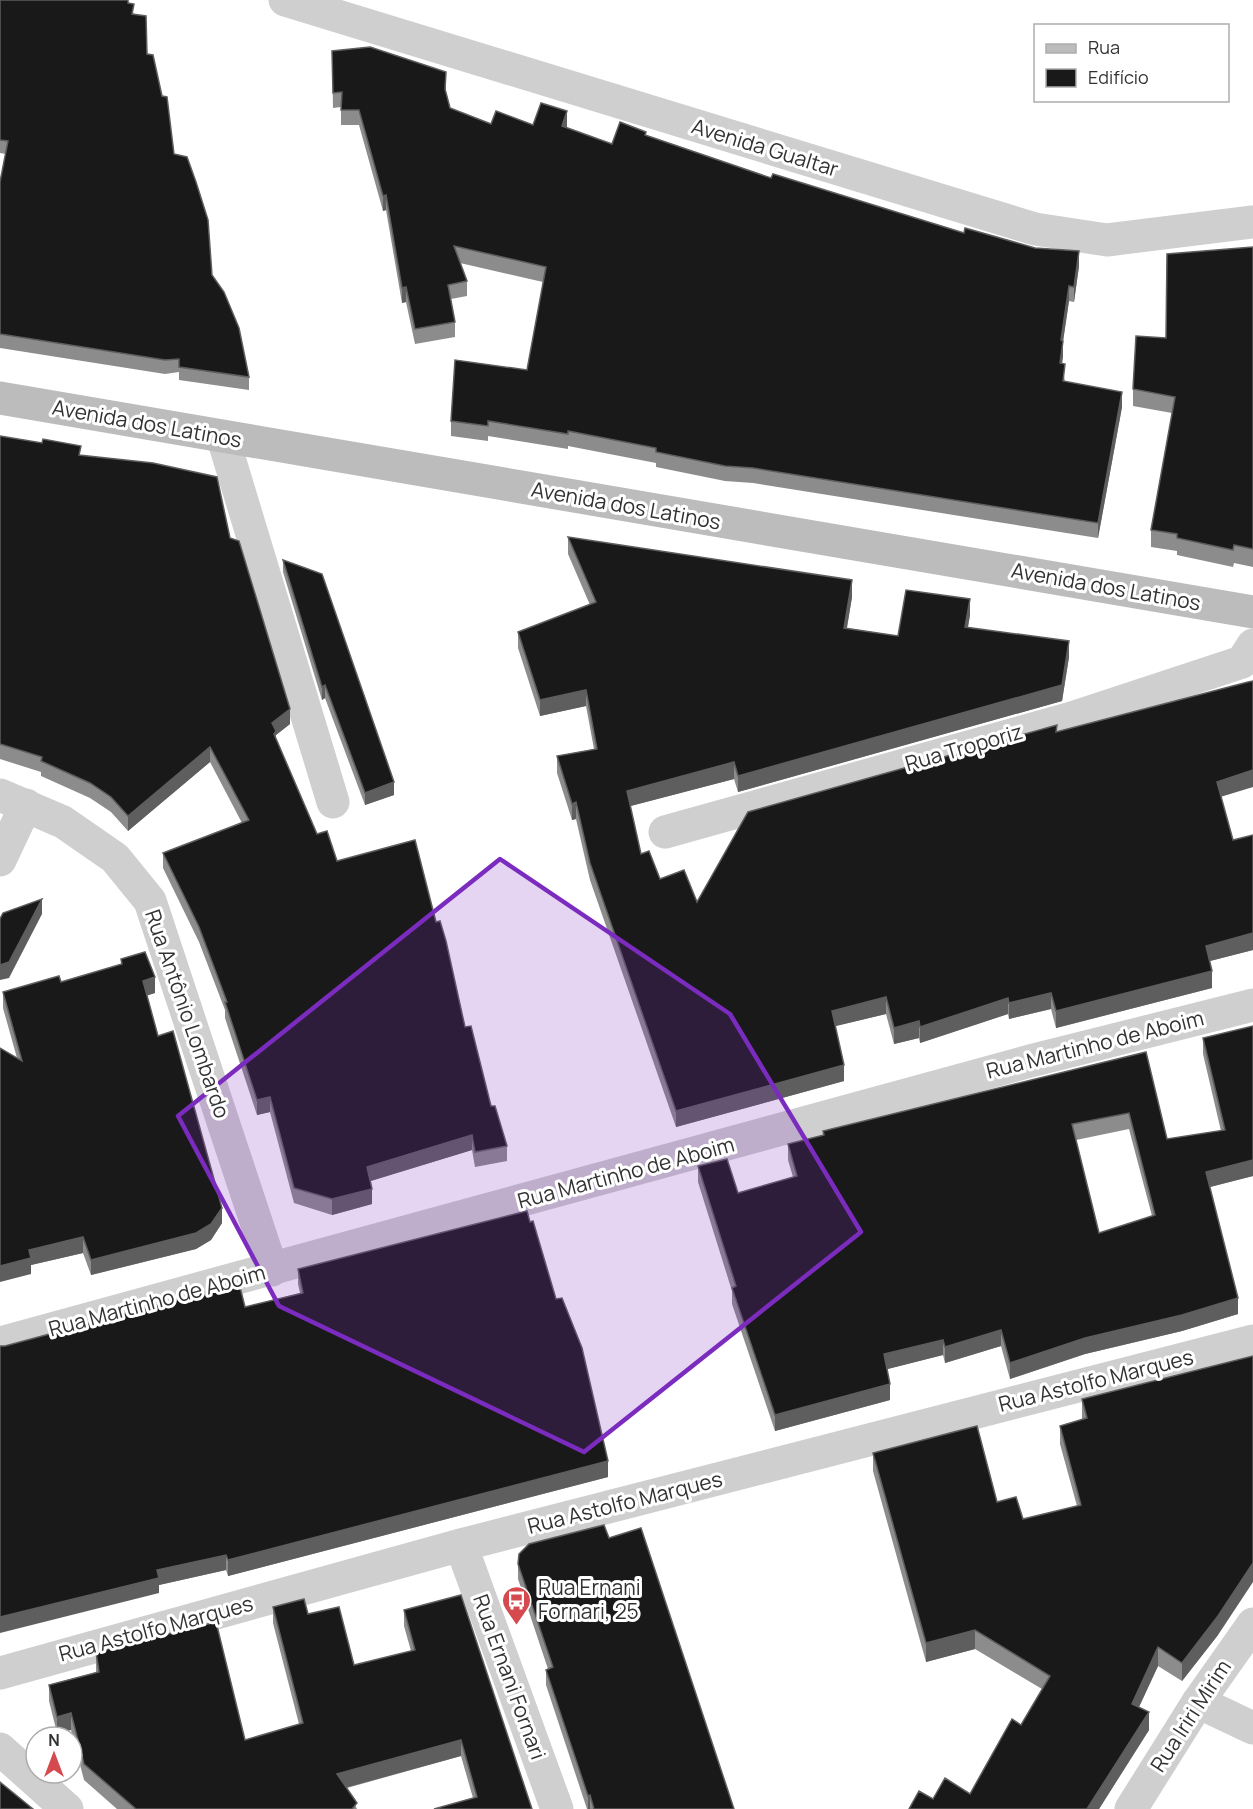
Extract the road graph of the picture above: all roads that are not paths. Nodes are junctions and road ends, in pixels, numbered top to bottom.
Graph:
1 (285, 0) edge
2 (1253, 222) edge
3 (0, 398) edge
4 (223, 438) junction
5 (1253, 612) edge
6 (1253, 645) edge
7 (13, 800) edge
8 (333, 802) dead end
9 (665, 832) dead end
10 (0, 860) edge
11 (1253, 1005) edge
12 (272, 1270) junction
13 (1253, 1341) edge
14 (0, 1343) edge
15 (460, 1545) junction
16 (1253, 1624) edge
17 (0, 1673) edge
18 (1198, 1702) junction
19 (1253, 1728) edge
20 (0, 1749) edge
21 (67, 1809) edge
22 (557, 1809) edge
23 (1131, 1809) edge

1 - 2 street, Avenida Gualtar
3 - 4 main road, Avenida dos Latinos
4 - 5 main road, Avenida dos Latinos
4 - 8 street
6 - 9 street, Rua Troporiz
7 - 10 street
7 - 12 street, Rua Antônio Lombardo
11 - 12 street, Rua Martinho de Aboim
12 - 14 street, Rua Martinho de Aboim
13 - 15 street, Rua Astolfo Marques
15 - 17 street, Rua Astolfo Marques
15 - 22 street, Rua Ernani Fornari
16 - 18 street, Rua Iriri Mirim
18 - 19 street
18 - 23 street, Rua Iriri Mirim
20 - 21 street

